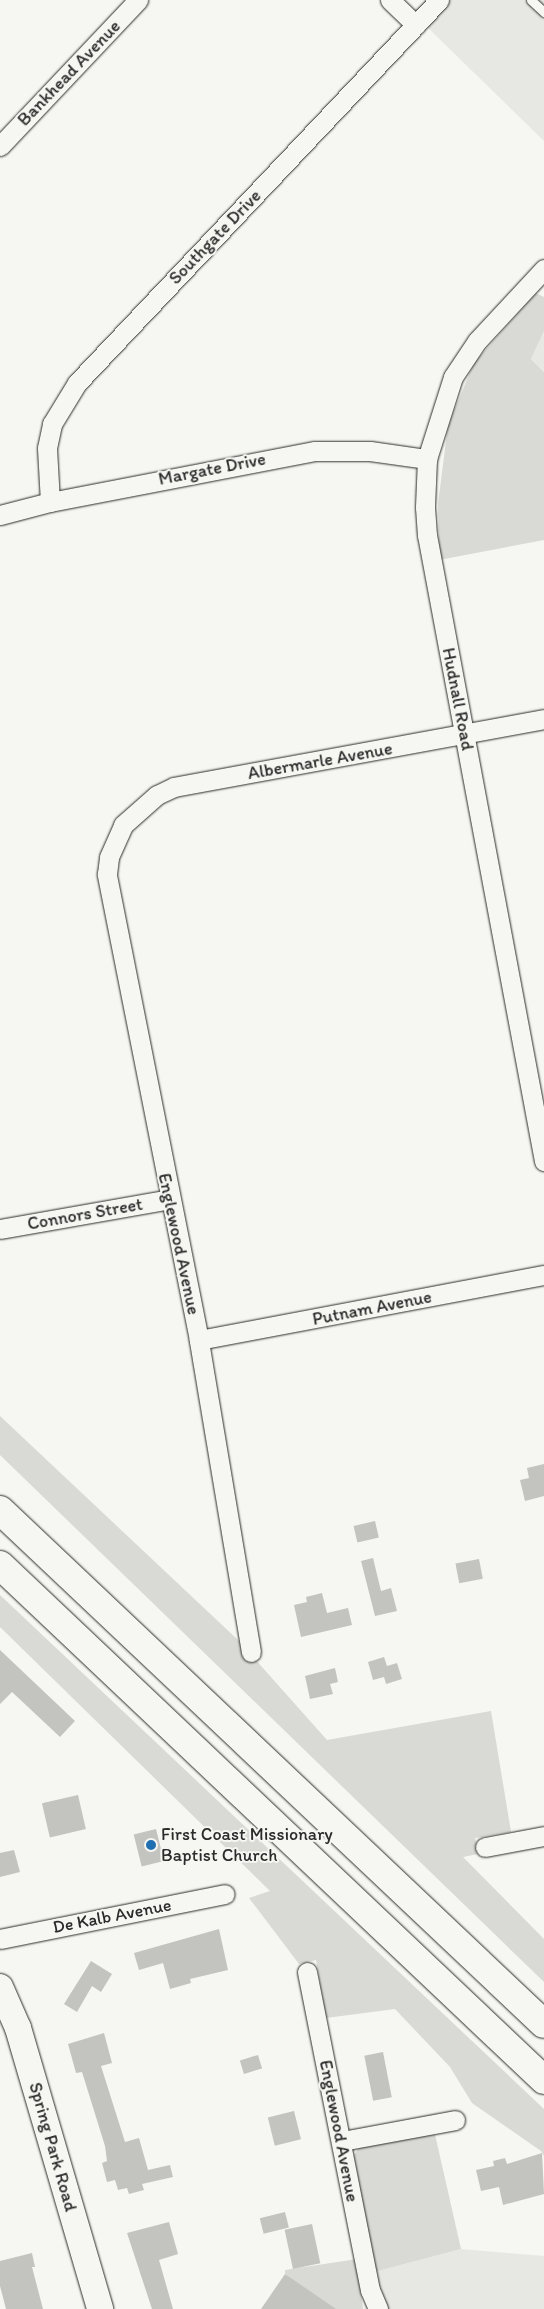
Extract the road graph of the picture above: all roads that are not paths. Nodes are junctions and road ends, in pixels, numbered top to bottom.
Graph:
1 (138, 0) edge
2 (390, 0) edge
3 (440, 0) edge
4 (531, 0) edge
5 (544, 12) edge
6 (416, 25) junction
7 (0, 146) edge
8 (544, 269) edge
9 (427, 460) junction
10 (50, 502) junction
11 (0, 515) edge
12 (544, 719) edge
13 (465, 734) junction
14 (116, 837) joint
15 (544, 1161) edge
16 (170, 1199) junction
17 (0, 1229) edge
18 (544, 1275) edge
19 (199, 1340) junction
20 (0, 1510) edge
21 (0, 1565) edge
22 (251, 1652) dead end
23 (544, 1836) edge
24 (485, 1847) dead end
25 (225, 1894) dead end
26 (0, 1939) edge
27 (307, 1972) dead end
28 (0, 1987) edge
29 (544, 2024) edge
30 (544, 2080) edge
31 (455, 2120) dead end
32 (342, 2141) junction
33 (370, 2290) junction
34 (100, 2309) edge
35 (368, 2309) edge
36 (378, 2309) edge

1 - 7 street, Bankhead Avenue
2 - 6 street
3 - 6 street, Southgate Drive
4 - 5 lane
6 - 10 street, Southgate Drive
8 - 9 street, Hudnall Road
9 - 10 street, Margate Drive
9 - 13 street, Hudnall Road
10 - 11 street, Margate Drive
12 - 13 street, Albermarle Avenue
13 - 14 street, Albermarle Avenue
13 - 15 street, Hudnall Road
14 - 16 street, Englewood Avenue
16 - 17 street, Connors Street
16 - 19 street, Englewood Avenue
18 - 19 street, Putnam Avenue
19 - 22 street, Englewood Avenue
20 - 29 highway
21 - 30 highway
23 - 24 street
25 - 26 street, De Kalb Avenue
27 - 32 street, Englewood Avenue
28 - 34 main road, Spring Park Road
31 - 32 street
32 - 33 street, Englewood Avenue
33 - 35 street, Englewood Avenue
33 - 36 street, Englewood Avenue

